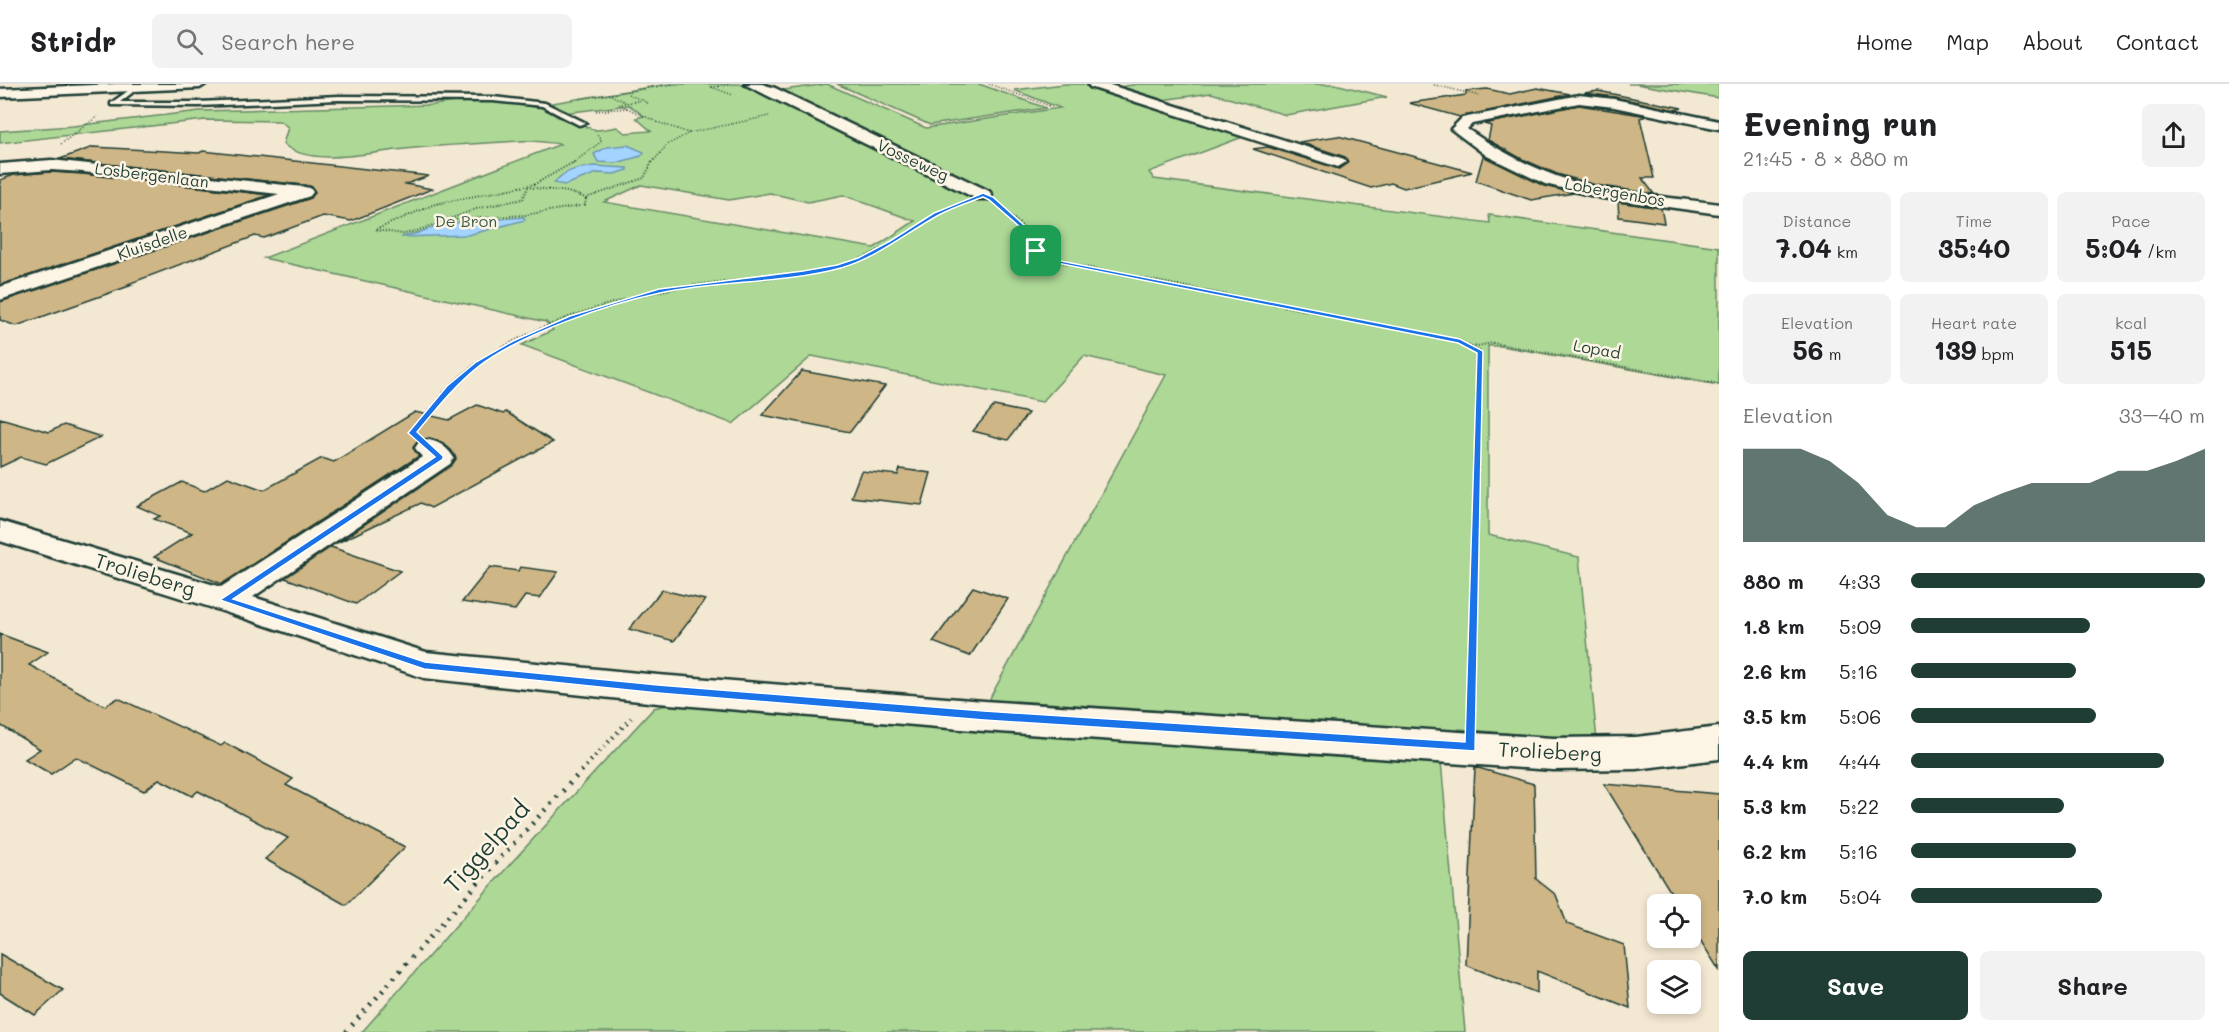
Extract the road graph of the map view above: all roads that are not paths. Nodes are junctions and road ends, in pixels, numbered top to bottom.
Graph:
1 (200, 84) edge
2 (750, 84) edge
3 (1094, 84) edge
4 (135, 88) junction
5 (1, 93) edge
6 (582, 123) road end
7 (1719, 125) edge
8 (1338, 162) dead end
9 (0, 169) edge
10 (304, 192) joint
11 (983, 195) road end
12 (1719, 209) edge
13 (3, 291) edge
14 (429, 447) road end
15 (0, 531) edge
16 (225, 600) junction
17 (1719, 743) edge

1 - 4 street
2 - 11 street, Vosseweg
3 - 8 street
4 - 5 street
4 - 6 lane
7 - 12 street, Lobergenbos
9 - 10 street, Losbergenlaan
10 - 13 street, Kluisdelle
14 - 16 street
15 - 16 street, Trolieberg
16 - 17 street, Trolieberg

